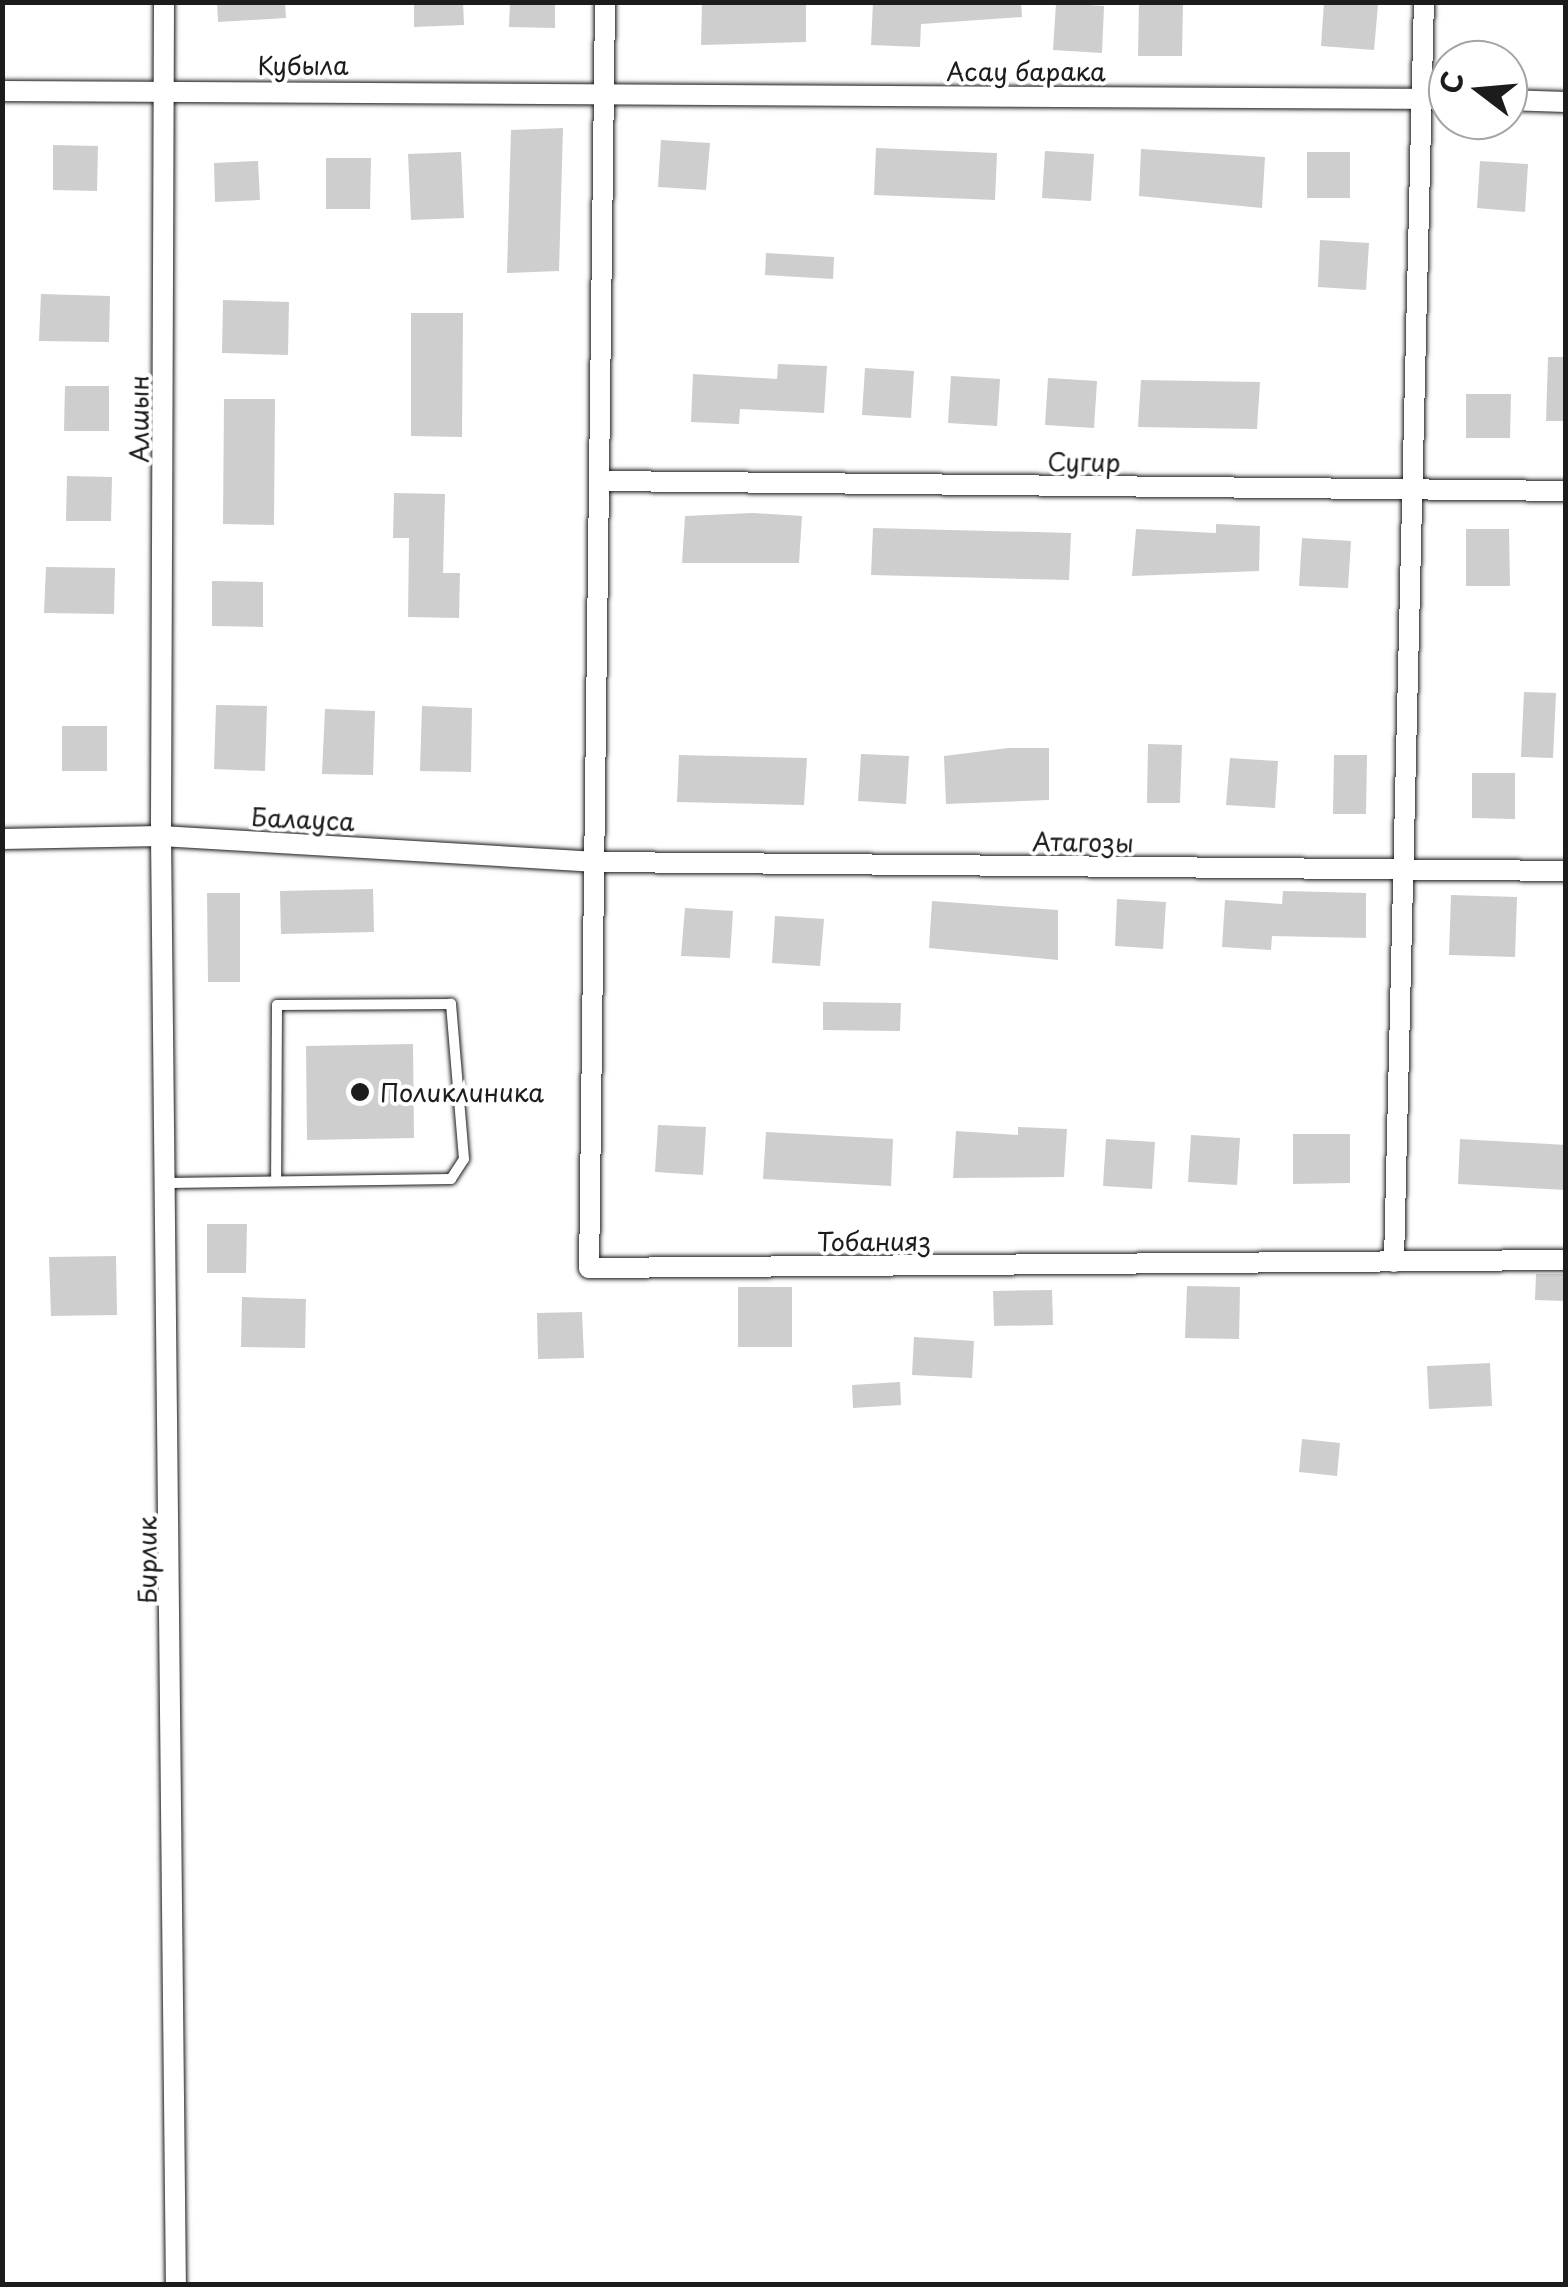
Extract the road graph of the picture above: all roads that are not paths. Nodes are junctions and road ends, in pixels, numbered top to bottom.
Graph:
1 (164, 2) edge
2 (606, 2) edge
3 (1424, 2) edge
4 (167, 90) junction
5 (2, 91) edge
6 (604, 93) junction
7 (1422, 98) junction
8 (1428, 98) edge
9 (1528, 101) edge
10 (1566, 102) edge
11 (602, 481) junction
12 (1413, 491) junction
13 (1566, 492) edge
14 (161, 836) junction
15 (2, 839) edge
16 (601, 862) junction
17 (1404, 871) junction
18 (1566, 871) edge
19 (276, 1181) junction
20 (169, 1183) junction
21 (1566, 1260) edge
22 (1394, 1262) junction
23 (176, 2284) edge

1 - 4 street, Алшын
2 - 6 street
3 - 7 street
4 - 5 street, Кубыла
4 - 6 street, Кубыла
4 - 14 street, Алшын
6 - 7 street, Асау барака
6 - 11 street
7 - 8 street, Асау барака
7 - 12 street
9 - 10 street
11 - 12 street, Сугир
11 - 16 street
12 - 13 street, Сугир
12 - 17 street
14 - 15 street, Балауса
14 - 16 street, Балауса
14 - 20 street, Бирлик
16 - 17 street, Атагозы
16 - 22 street, Тобанияз
17 - 18 street, Атагозы
17 - 22 street
19 - 19 lane
19 - 20 lane
20 - 23 street, Бирлик
21 - 22 street, Тобанияз

